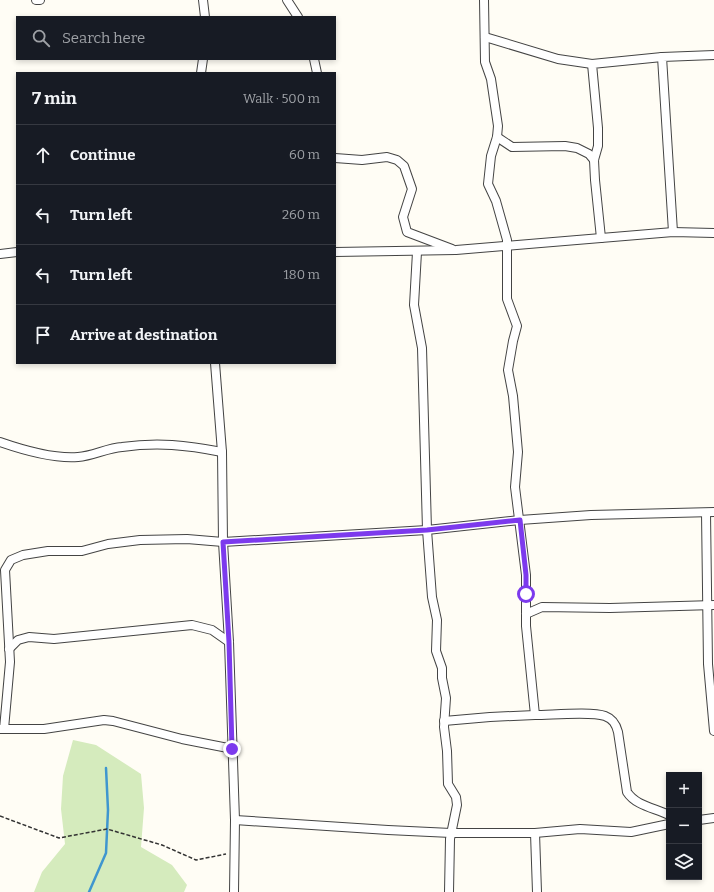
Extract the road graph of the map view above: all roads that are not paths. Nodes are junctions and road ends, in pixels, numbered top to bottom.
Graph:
1 (36, 0) edge
2 (40, 0) edge
3 (203, 0) edge
4 (287, 0) edge
5 (484, 0) edge
6 (205, 16) edge
7 (297, 16) edge
8 (485, 37) junction
9 (714, 55) edge
10 (662, 57) junction
11 (203, 60) edge
12 (314, 60) edge
13 (592, 64) junction
14 (201, 72) edge
15 (317, 72) edge
16 (497, 137) junction
17 (336, 158) edge
18 (594, 160) junction
19 (673, 232) junction
20 (714, 233) edge
21 (601, 238) junction
22 (507, 246) junction
23 (456, 250) junction
24 (16, 252) edge
25 (336, 252) edge
26 (417, 252) junction
27 (0, 254) edge
28 (215, 364) edge
29 (0, 442) edge
30 (222, 452) junction
31 (710, 512) edge
32 (520, 520) junction
33 (427, 530) junction
34 (223, 542) junction
35 (710, 606) edge
36 (526, 614) junction
37 (229, 642) junction
38 (10, 649) junction
39 (536, 715) junction
40 (444, 721) junction
41 (2, 729) edge
42 (714, 731) edge
43 (232, 749) junction
44 (666, 814) edge
45 (714, 818) edge
46 (235, 820) junction
47 (702, 820) edge
48 (666, 825) edge
49 (451, 832) junction
50 (535, 833) junction
51 (234, 892) edge
52 (449, 892) edge
53 (537, 892) edge

1 - 2 street
3 - 6 street
4 - 7 street
5 - 8 street
8 - 13 street
8 - 16 street
9 - 10 street
10 - 13 street
10 - 19 street
11 - 14 street
12 - 15 street
13 - 18 street
16 - 18 street
16 - 22 street
17 - 23 street
18 - 21 street
19 - 20 street
19 - 21 street
21 - 22 street
22 - 23 street
22 - 32 street
23 - 26 street
24 - 27 street
25 - 26 street
26 - 33 street
28 - 30 street
29 - 30 street
30 - 34 street
31 - 32 street
31 - 35 street
32 - 33 street
32 - 36 street
33 - 34 street
33 - 40 street
34 - 37 street
34 - 38 street
35 - 36 street
35 - 42 street
36 - 39 street
37 - 38 street
37 - 43 street
38 - 41 street
39 - 40 street
39 - 44 street
40 - 49 street
41 - 43 street
43 - 46 street
45 - 47 street
46 - 49 street
46 - 51 street
48 - 50 street
49 - 50 street
49 - 52 street
50 - 53 street

